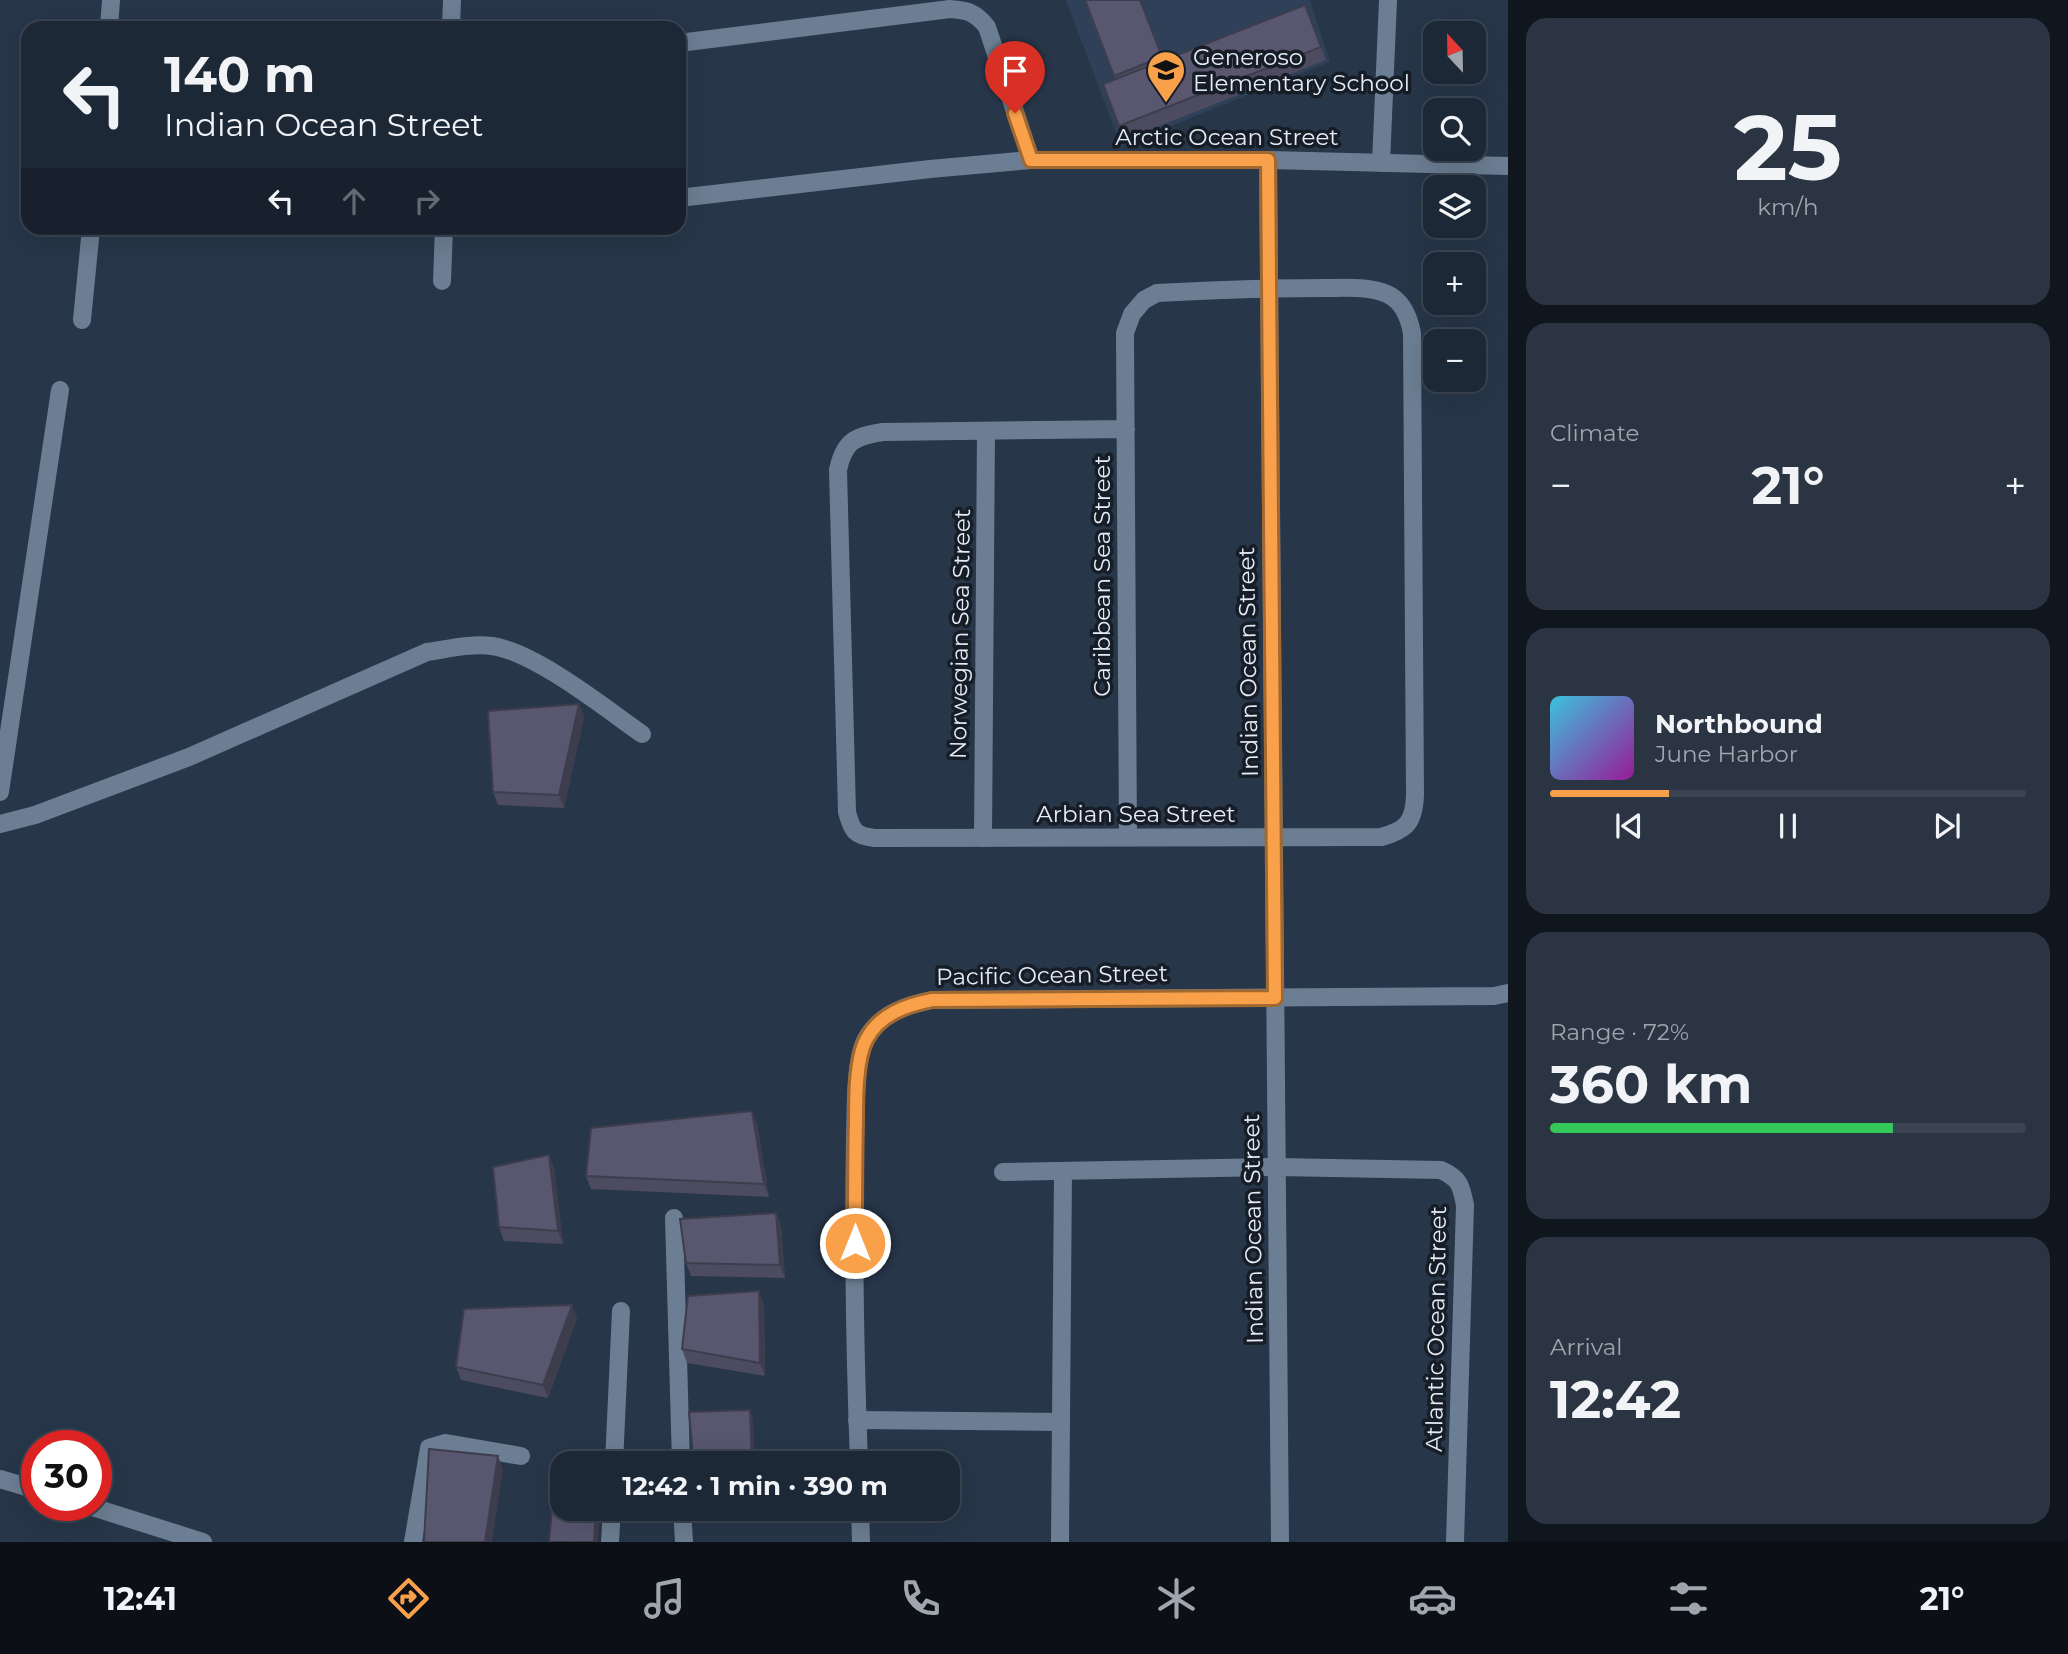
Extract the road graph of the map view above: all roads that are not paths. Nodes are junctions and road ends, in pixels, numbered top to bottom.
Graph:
1 (111, 0) edge
2 (452, 0) edge
3 (1388, 0) edge
4 (110, 21) edge
5 (451, 21) edge
6 (686, 42) edge
7 (1031, 160) junction
8 (1268, 160) junction
9 (1381, 163) junction
10 (1508, 166) edge
11 (686, 197) edge
12 (90, 235) edge
13 (444, 235) edge
14 (442, 281) dead end
15 (1269, 288) junction
16 (1132, 314) joint
17 (82, 320) dead end
18 (60, 390) dead end
19 (1126, 429) junction
20 (986, 431) junction
21 (642, 734) dead end
22 (0, 792) edge
23 (0, 824) edge
24 (982, 838) junction
25 (1128, 838) junction
26 (1274, 838) junction
27 (1508, 993) edge
28 (1275, 998) junction
29 (1277, 1167) junction
30 (1063, 1171) junction
31 (1003, 1172) dead end
32 (674, 1218) dead end
33 (621, 1311) dead end
34 (857, 1420) junction
35 (1061, 1422) junction
36 (615, 1451) edge
37 (681, 1451) edge
38 (858, 1451) edge
39 (521, 1456) dead end
40 (0, 1479) edge
41 (21, 1485) edge
42 (112, 1513) edge
43 (611, 1521) edge
44 (683, 1521) edge
45 (861, 1521) edge
46 (203, 1542) edge
47 (413, 1542) edge
48 (610, 1542) edge
49 (684, 1542) edge
50 (862, 1542) edge
51 (1060, 1542) edge
52 (1280, 1542) edge
53 (1455, 1542) edge

1 - 4 street
2 - 5 street
3 - 9 street
6 - 7 street
7 - 8 street, Arctic Ocean Street
7 - 11 street, Arctic Ocean Street
8 - 9 street, Arctic Ocean Street
8 - 15 street, Indian Ocean Street
9 - 10 street, Arctic Ocean Street
12 - 17 street
13 - 14 street
15 - 16 street, Arbian Sea Street
15 - 26 street, Indian Ocean Street
15 - 26 street, Arbian Sea Street
16 - 19 street, Caribbean Sea Street
18 - 22 street
19 - 20 street, Arbian Sea Street
19 - 25 street, Caribbean Sea Street
20 - 24 street, Norwegian Sea Street
20 - 24 street, Arbian Sea Street
21 - 23 street
24 - 25 street, Arbian Sea Street
25 - 26 street, Arbian Sea Street
26 - 28 street, Indian Ocean Street
27 - 28 street, Pacific Ocean Street
28 - 29 street, Indian Ocean Street
28 - 34 street, Pacific Ocean Street
29 - 30 street, Atlantic Ocean Street
29 - 52 street, Indian Ocean Street
29 - 53 street, Atlantic Ocean Street
30 - 31 street, Atlantic Ocean Street
30 - 35 street
32 - 37 street
33 - 36 street
34 - 35 street
34 - 38 street, Pacific Ocean Street
35 - 51 street
39 - 47 street
40 - 41 street
42 - 46 street
43 - 48 street
44 - 49 street
45 - 50 street

